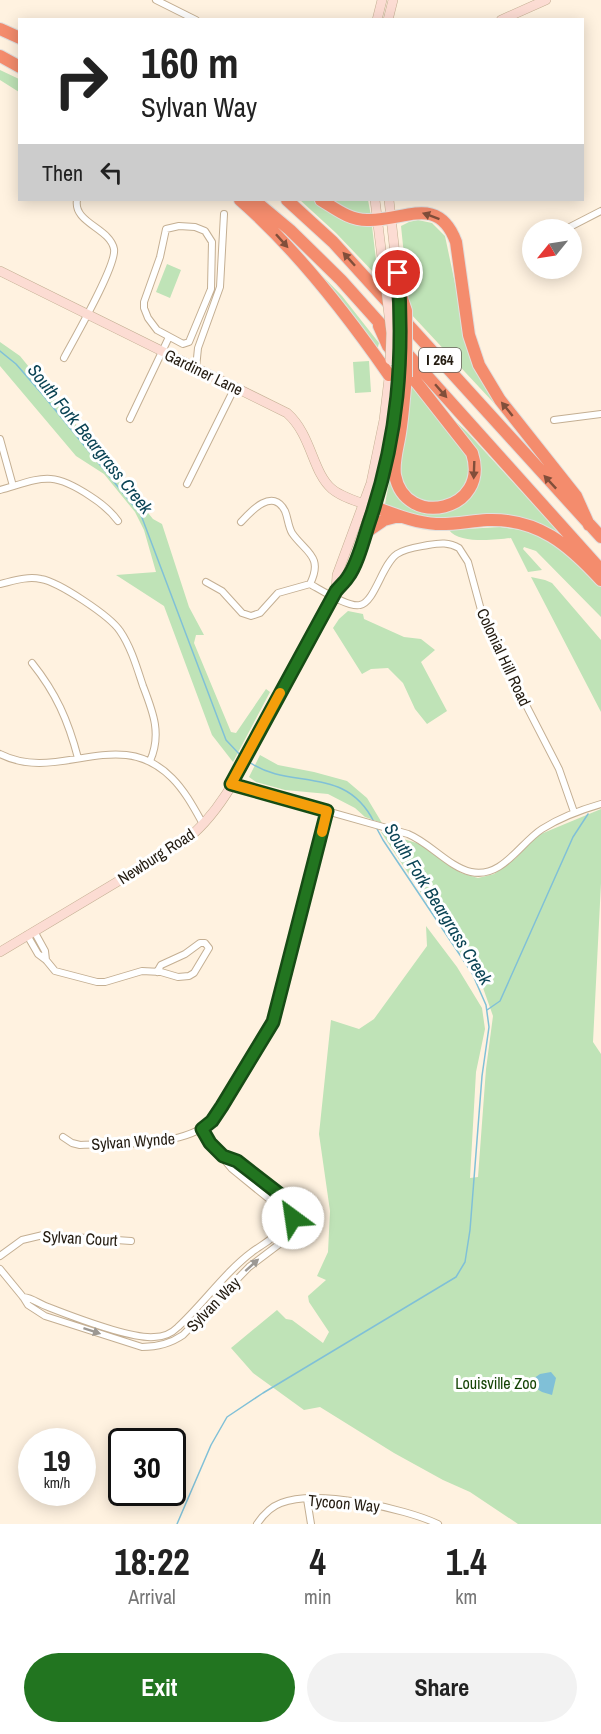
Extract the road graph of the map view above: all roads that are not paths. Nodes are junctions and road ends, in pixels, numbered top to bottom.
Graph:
1 (156, 0) edge
2 (382, 0) edge
3 (393, 0) edge
4 (546, 0) edge
5 (192, 18) edge
6 (378, 18) edge
7 (388, 18) edge
8 (507, 18) edge
9 (0, 28) edge
10 (18, 37) edge
11 (0, 56) edge
12 (18, 66) edge
13 (77, 201) edge
14 (241, 201) edge
15 (255, 201) edge
16 (288, 201) edge
17 (323, 201) edge
18 (375, 201) edge
19 (389, 201) edge
20 (601, 211) edge
21 (224, 214) dead end
22 (392, 217) junction
23 (377, 220) junction
24 (582, 221) edge
25 (0, 271) edge
26 (399, 290) joint
27 (87, 314) junction
28 (374, 316) junction
29 (169, 337) junction
30 (162, 351) junction
31 (64, 358) dead end
32 (196, 368) junction
33 (403, 372) junction
34 (389, 375) junction
35 (234, 387) junction
36 (601, 414) edge
37 (130, 419) dead end
38 (554, 420) dead end
39 (0, 440) edge
40 (187, 484) dead end
41 (13, 486) junction
42 (0, 490) edge
43 (369, 505) junction
44 (399, 516) junction
45 (118, 521) dead end
46 (241, 522) dead end
47 (590, 525) junction
48 (366, 533) junction
49 (601, 537) edge
50 (601, 570) edge
51 (601, 580) edge
52 (206, 582) dead end
53 (0, 584) edge
54 (310, 584) junction
55 (334, 593) junction
56 (32, 663) dead end
57 (0, 753) edge
58 (78, 758) junction
59 (150, 761) junction
60 (231, 784) junction
61 (601, 804) edge
62 (327, 811) junction
63 (574, 812) junction
64 (203, 824) junction
65 (31, 933) junction
66 (0, 952) edge
67 (157, 972) junction
68 (202, 1129) junction
69 (63, 1137) dead end
70 (223, 1156) junction
71 (131, 1241) dead end
72 (270, 1241) junction
73 (275, 1248) junction
74 (0, 1256) edge
75 (0, 1269) edge
76 (23, 1296) junction
77 (59, 1311) junction
78 (56, 1319) junction
79 (307, 1499) junction
80 (257, 1524) edge
81 (311, 1524) edge
82 (438, 1524) edge

1 - 5 street
2 - 6 main road
3 - 7 main road
4 - 8 main road
9 - 10 highway
11 - 12 highway
13 - 27 street
14 -> 34 highway
15 - 28 highway, I 264
47 -> 16 highway, I 264
17 - 23 highway
18 - 23 main road, Newburg Road
19 - 22 main road
20 - 24 street
21 - 32 street
22 - 23 highway
22 - 26 main road
47 -> 22 highway
23 - 34 main road, Newburg Road, bridge
25 - 27 main road, Gardiner Lane
26 - 33 highway, bridge
27 - 30 main road, Gardiner Lane
27 - 31 street
28 -> 33 highway
28 -> 50 highway, I 264
29 - 29 street
29 - 30 street
30 - 32 main road, Gardiner Lane
30 - 37 street
32 - 35 main road, Gardiner Lane
33 - 43 main road, Newburg Road
34 - 43 main road, Newburg Road
35 - 40 street
35 - 43 main road, Gardiner Lane
36 - 38 street
39 - 41 street
41 - 42 street
41 - 45 street
43 - 44 highway
43 - 48 main road, Newburg Road
43 - 55 main road, Newburg Road
44 - 48 highway
44 - 51 highway
46 - 54 street
47 - 49 highway, I 264
48 - 55 main road, Newburg Road
52 - 54 street
53 - 59 street
54 - 55 street
55 - 60 main road, Newburg Road
55 - 63 street, Colonial Hill Road
56 - 58 street
57 - 58 street
58 - 59 street
59 - 64 street
60 - 62 street
60 - 64 main road, Newburg Road
61 - 63 street
62 - 63 street
62 - 68 street
64 - 65 main road, Newburg Road
65 - 66 main road, Newburg Road
65 - 67 street
67 - 67 street
68 - 69 street, Sylvan Wynde
68 - 70 street, Sylvan Way
70 - 72 street, Sylvan Way
70 - 73 street, Sylvan Way
71 - 74 street, Sylvan Court
72 - 73 street
72 - 77 street, Sylvan Way
78 -> 73 street, Sylvan Way
75 - 76 street, Sylvan Way
76 - 77 street, Sylvan Way
76 - 78 street, Sylvan Way
77 - 78 street
79 - 80 street, Tycoon Way
79 - 81 street
79 - 82 street, Tycoon Way

